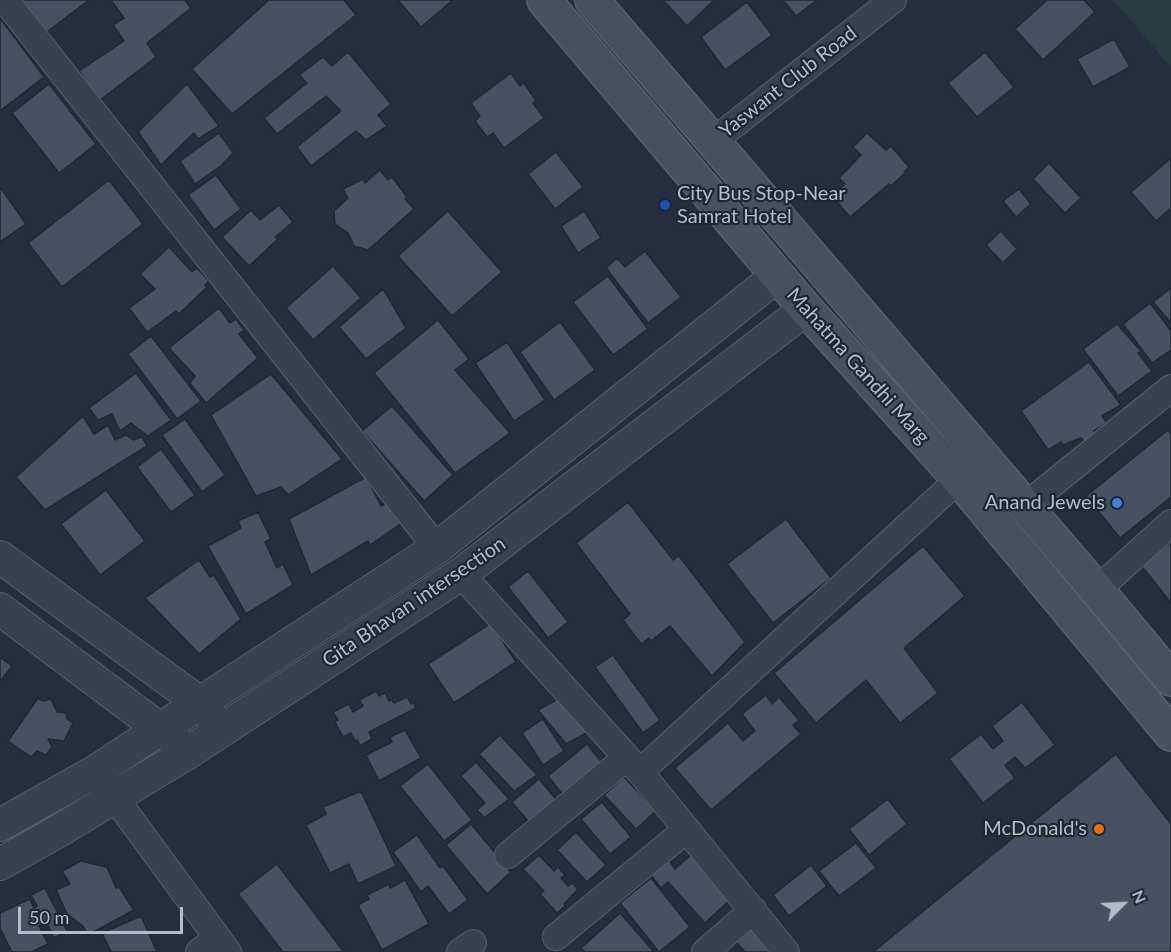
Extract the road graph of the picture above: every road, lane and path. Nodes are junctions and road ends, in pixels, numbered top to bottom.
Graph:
1 (5, 0) edge
2 (544, 0) edge
3 (592, 0) edge
4 (893, 0) edge
5 (712, 142) junction
6 (766, 285) junction
7 (794, 318) junction
8 (1171, 387) edge
9 (959, 479) junction
10 (1025, 506) junction
11 (1171, 523) edge
12 (437, 548) junction
13 (0, 556) edge
14 (461, 574) junction
15 (1097, 590) junction
16 (0, 609) edge
17 (1171, 679) edge
18 (200, 703) junction
19 (161, 729) junction
20 (224, 729) junction
21 (1171, 734) edge
22 (189, 752) junction
23 (633, 765) junction
24 (96, 771) junction
25 (115, 797) junction
26 (0, 825) edge
27 (686, 830) junction
28 (508, 855) dead end
29 (0, 864) edge
30 (753, 910) junction
31 (556, 937) dead end
32 (215, 948) edge
33 (705, 952) edge
34 (786, 952) edge

1 - 12 street
2 - 6 main road, Mahatma Gandhi Marg
3 - 5 main road, Mahatma Gandhi Marg
4 - 5 street, Yaswant Club Road
5 - 10 main road, Mahatma Gandhi Marg
6 - 7 main road, Mahatma Gandhi Marg
6 - 12 street
7 - 9 main road, Mahatma Gandhi Marg
7 - 14 street, Gita Bhavan intersection
8 - 10 street
9 - 21 main road, Mahatma Gandhi Marg
9 - 23 street
10 - 15 main road, Mahatma Gandhi Marg
11 - 15 street
12 - 18 street
13 - 18 street
14 - 20 street, Gita Bhavan intersection
14 - 23 street
15 - 17 main road, Mahatma Gandhi Marg
16 - 19 street
18 - 19 street
18 - 20 street
19 - 22 street
19 - 24 street
20 - 22 street, Gita Bhavan intersection
22 - 25 street, Gita Bhavan intersection
23 - 27 street
23 - 28 street
24 - 25 street
24 - 26 street
25 - 29 street, Gita Bhavan intersection
25 - 32 street
27 - 30 street
27 - 31 street
30 - 33 street
30 - 34 street

